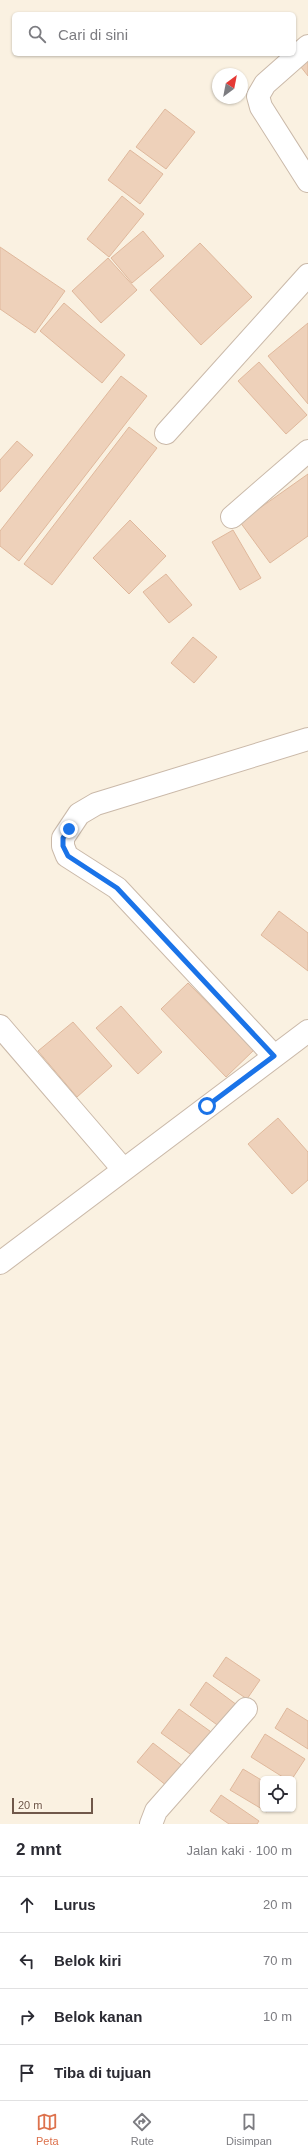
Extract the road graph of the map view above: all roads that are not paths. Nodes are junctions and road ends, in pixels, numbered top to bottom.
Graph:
1 (308, 46) edge
2 (308, 181) edge
3 (308, 274) edge
4 (166, 433) dead end
5 (308, 451) edge
6 (232, 517) dead end
7 (308, 739) edge
8 (0, 1026) edge
9 (308, 1031) edge
10 (274, 1056) junction
11 (123, 1169) junction
12 (0, 1263) edge
13 (246, 1708) dead end
14 (151, 1824) edge

1 - 2 street
3 - 4 street
5 - 6 street
7 - 10 street
8 - 11 street
9 - 10 street
10 - 11 street
11 - 12 street
13 - 14 street

